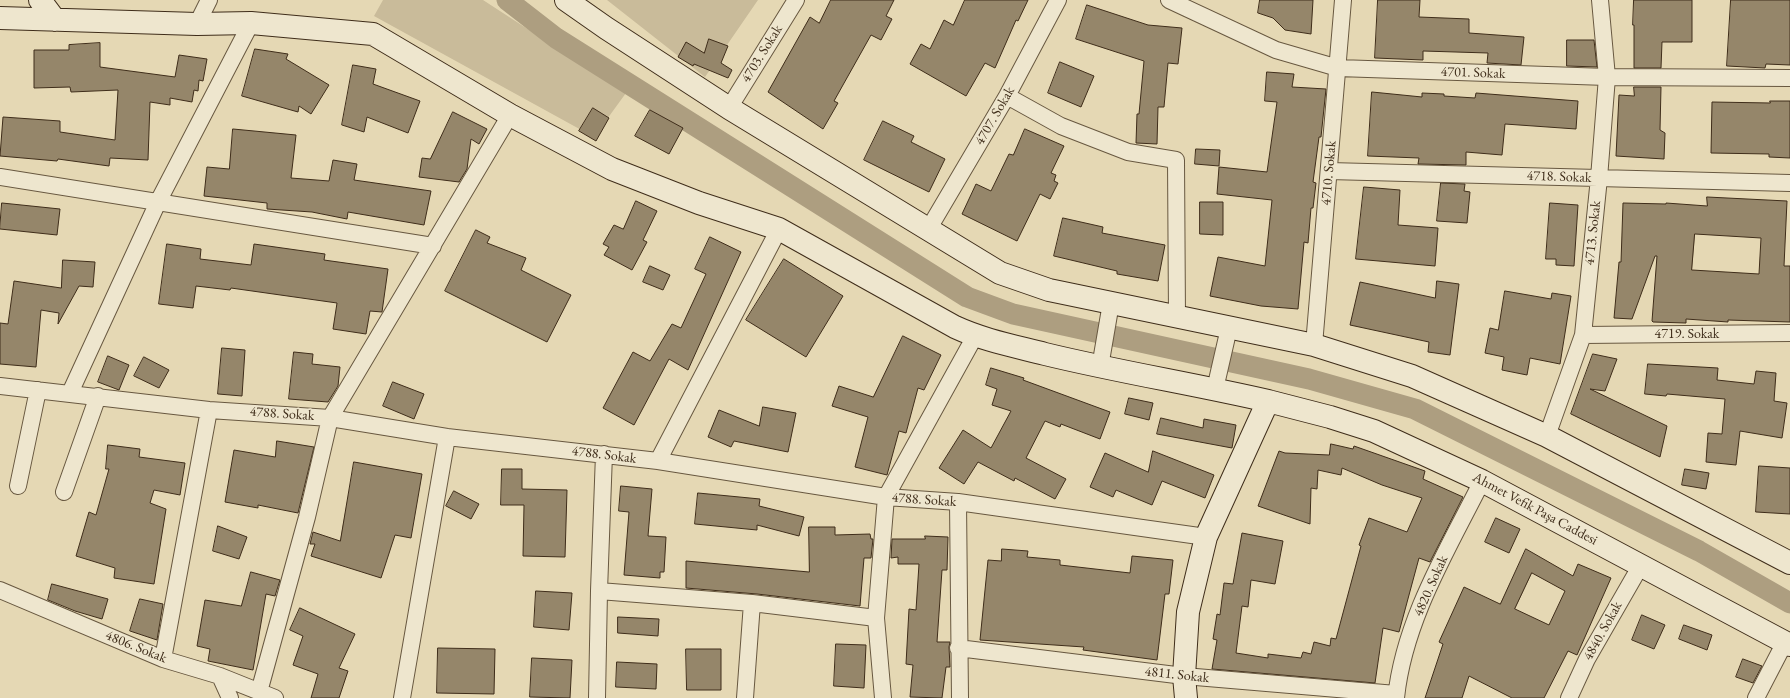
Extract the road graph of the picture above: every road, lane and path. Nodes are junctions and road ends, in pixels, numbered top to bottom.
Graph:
1 (40, 0) edge
2 (209, 0) edge
3 (1058, 0) edge
4 (1170, 0) edge
5 (1343, 0) edge
6 (1600, 0) edge
7 (571, 2) edge
8 (791, 2) edge
9 (0, 18) edge
10 (55, 20) junction
11 (251, 23) junction
12 (196, 24) junction
13 (1338, 68) junction
14 (1607, 77) junction
15 (1790, 78) edge
16 (1007, 96) junction
17 (729, 108) junction
18 (510, 115) junction
19 (1329, 171) junction
20 (0, 178) edge
21 (1599, 178) junction
22 (1790, 183) edge
23 (158, 202) junction
24 (779, 229) junction
25 (928, 230) junction
26 (433, 246) junction
27 (1109, 312) junction
28 (1177, 317) junction
29 (1790, 333) edge
30 (1583, 334) junction
31 (975, 336) junction
32 (1227, 336) junction
33 (1314, 345) junction
34 (1100, 368) junction
35 (1217, 380) junction
36 (0, 386) edge
37 (38, 390) junction
38 (70, 393) junction
39 (98, 396) junction
40 (1268, 401) junction
41 (209, 410) junction
42 (330, 418) junction
43 (1547, 436) junction
44 (446, 437) junction
45 (604, 454) junction
46 (658, 461) junction
47 (1482, 481) junction
48 (18, 486) dead end
49 (64, 492) dead end
50 (886, 497) junction
51 (958, 502) junction
52 (1206, 537) junction
53 (1790, 564) edge
54 (1641, 565) junction
55 (0, 590) edge
56 (599, 591) junction
57 (752, 603) junction
58 (876, 618) junction
59 (1787, 644) edge
60 (958, 648) junction
61 (163, 659) junction
62 (220, 676) junction
63 (1184, 676) junction
64 (259, 692) junction
65 (1396, 696) edge
66 (230, 698) edge
67 (275, 698) edge
68 (402, 698) edge
69 (597, 698) edge
70 (745, 698) edge
71 (883, 698) edge
72 (960, 698) edge
73 (1186, 698) edge
74 (1569, 698) edge
75 (1756, 698) edge

1 - 10 street
2 - 12 street
3 - 16 street, 4707. Sokak
4 - 13 street, 4701. Sokak
5 - 13 street, 4710. Sokak
6 - 14 street, 4713. Sokak
7 - 17 street
8 - 17 street, 4703. Sokak
9 - 10 street, Ahmet Vefik Paşa Caddesi
10 - 12 street, Ahmet Vefik Paşa Caddesi
11 - 12 street, Ahmet Vefik Paşa Caddesi
11 - 18 street, Ahmet Vefik Paşa Caddesi
11 - 23 street
13 - 14 street, 4701. Sokak
13 - 19 street, 4710. Sokak
14 - 15 street, 4701. Sokak
14 - 21 street, 4713. Sokak
16 - 25 street, 4707. Sokak
16 - 28 street
17 - 25 street
18 - 24 street, Ahmet Vefik Paşa Caddesi
18 - 26 street
19 - 21 street, 4718. Sokak
19 - 33 street, 4710. Sokak
20 - 23 street
21 - 22 street, 4718. Sokak
21 - 30 street, 4713. Sokak
23 - 26 street
23 - 38 street
24 - 31 street, Ahmet Vefik Paşa Caddesi
24 - 46 street
25 - 27 street
26 - 42 street
27 - 28 street
27 - 34 street
28 - 32 street
29 - 30 street, 4719. Sokak
30 - 43 street, 4713. Sokak
31 - 34 street, Ahmet Vefik Paşa Caddesi
31 - 50 street
32 - 33 street
32 - 35 street
33 - 43 street
34 - 35 street, Ahmet Vefik Paşa Caddesi
35 - 40 street, Ahmet Vefik Paşa Caddesi
36 - 37 street, 4788. Sokak
37 - 38 street, 4788. Sokak
37 - 48 street
38 - 39 street, 4788. Sokak
39 - 41 street, 4788. Sokak
39 - 49 street
40 - 47 street, Ahmet Vefik Paşa Caddesi
40 - 52 street
41 - 42 street, 4788. Sokak
41 - 61 street
42 - 44 street, 4788. Sokak
42 - 64 street
43 - 53 street
44 - 45 street, 4788. Sokak
44 - 68 street
45 - 46 street, 4788. Sokak
45 - 56 street
46 - 50 street, 4788. Sokak
47 - 54 street, Ahmet Vefik Paşa Caddesi
47 - 65 street, 4820. Sokak
50 - 51 street, 4788. Sokak
50 - 58 street
51 - 52 street, 4788. Sokak
51 - 60 street
52 - 63 street
54 - 59 street, Ahmet Vefik Paşa Caddesi
54 - 74 street, 4840. Sokak
55 - 61 street, 4806. Sokak
56 - 57 street
56 - 69 street
57 - 58 street
57 - 70 street
58 - 71 street
59 - 75 street
60 - 63 street, 4811. Sokak
60 - 72 street
61 - 62 street, 4806. Sokak
62 - 64 street, 4806. Sokak
62 - 66 street
63 - 65 street, 4811. Sokak
63 - 73 street
64 - 67 street, 4806. Sokak

